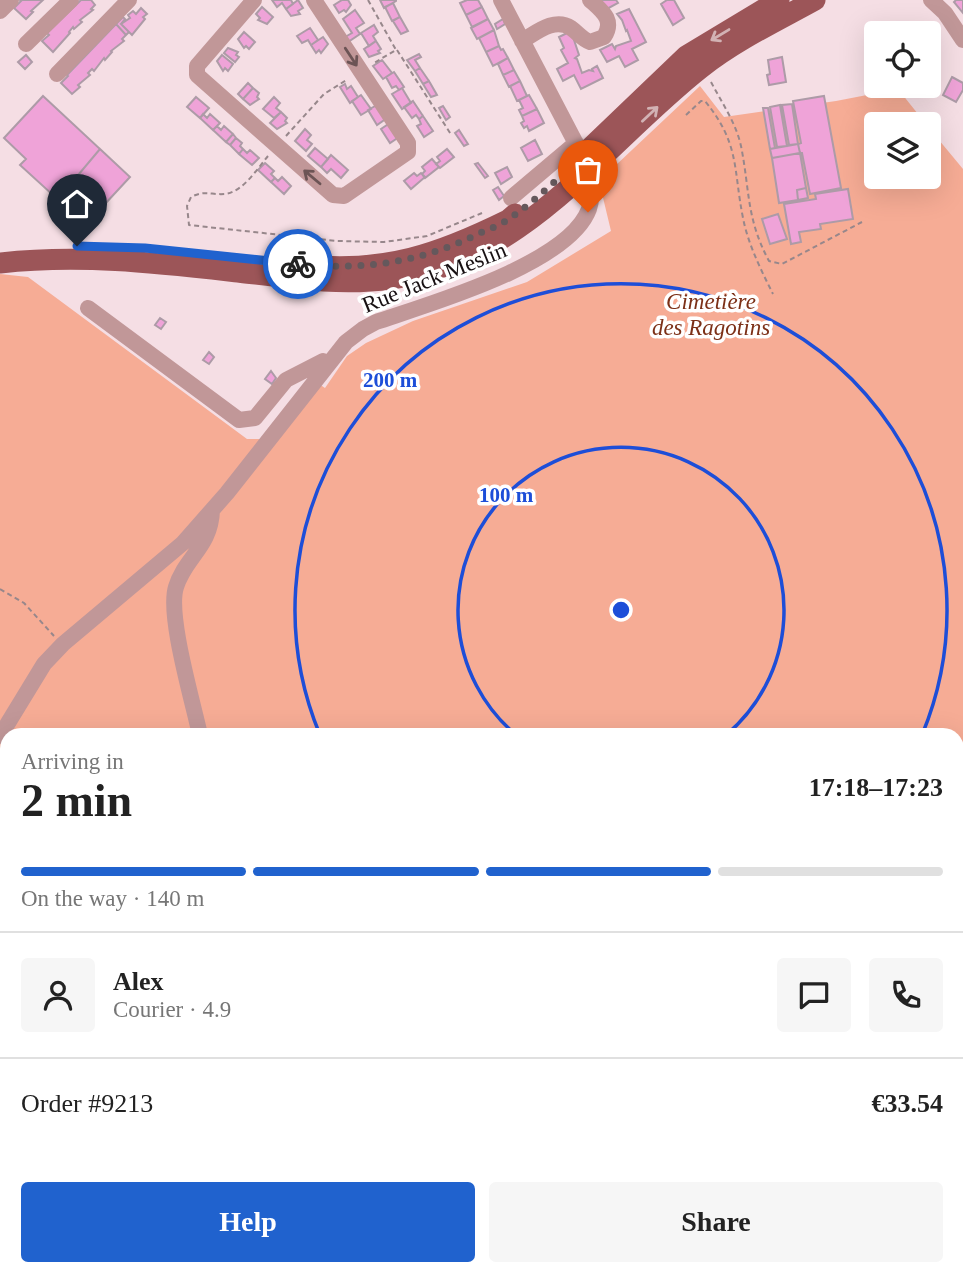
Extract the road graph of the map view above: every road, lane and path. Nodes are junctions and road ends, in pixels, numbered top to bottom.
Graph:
1 (11, 0) edge
2 (71, 0) edge
3 (129, 0) edge
4 (254, 0) edge
5 (314, 0) edge
6 (501, 0) edge
7 (590, 0) edge
8 (779, 0) edge
9 (815, 0) edge
10 (931, 0) edge
11 (0, 11) edge
12 (963, 40) edge
13 (522, 41) junction
14 (26, 44) dead end
15 (397, 50) dead end
16 (702, 66) junction
17 (57, 74) dead end
18 (686, 115) dead end
19 (452, 136) dead end
20 (582, 157) junction
21 (511, 198) dead end
22 (862, 222) dead end
23 (0, 251) edge
24 (0, 263) edge
25 (773, 294) dead end
26 (88, 308) dead end
27 (327, 364) junction
28 (212, 510) junction
29 (0, 589) edge
30 (63, 644) junction
31 (5, 728) edge
32 (199, 728) edge

1 - 11 street
2 - 14 street
3 - 17 street
5 -> 4 street
6 - 13 street, Rue Jack Meslin
7 - 13 street
8 -> 20 main road
9 - 16 main road
10 - 12 street
13 - 20 street, Rue Jack Meslin
15 - 19 path
20 -> 16 main road
16 - 22 path
18 - 25 path
20 - 21 street
20 - 23 main road
20 - 24 main road
20 - 27 street, Rue Jack Meslin
26 - 27 street
27 - 28 street, Rue Jack Meslin
28 - 30 street, Rue Jack Meslin
28 - 32 street
29 - 30 path
30 - 31 street, Rue Jack Meslin

